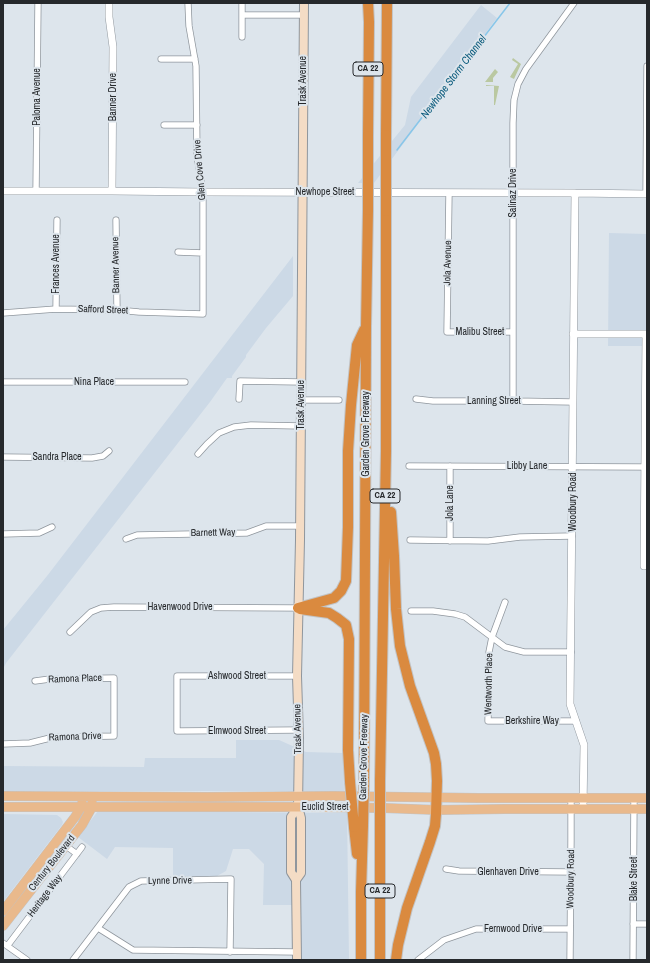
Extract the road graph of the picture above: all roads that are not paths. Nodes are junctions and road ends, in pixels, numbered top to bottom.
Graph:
1 (38, 3) edge
2 (110, 3) edge
3 (188, 3) edge
4 (242, 3) edge
5 (304, 3) edge
6 (368, 3) edge
7 (387, 3) edge
8 (574, 3) edge
9 (242, 15) junction
10 (304, 15) junction
11 (242, 37) dead end
12 (162, 59) dead end
13 (196, 59) junction
14 (647, 66) edge
15 (164, 125) dead end
16 (197, 125) junction
17 (3, 191) edge
18 (36, 191) junction
19 (112, 191) junction
20 (203, 192) junction
21 (302, 192) junction
22 (449, 193) junction
23 (513, 193) junction
24 (575, 193) junction
25 (646, 194) edge
26 (57, 220) dead end
27 (116, 220) dead end
28 (178, 252) dead end
29 (203, 253) junction
30 (56, 309) junction
31 (117, 310) junction
32 (3, 313) edge
33 (203, 314) joint
34 (366, 327) junction
35 (447, 332) joint
36 (513, 332) junction
37 (573, 334) junction
38 (646, 376) edge
39 (3, 382) edge
40 (185, 382) dead end
41 (301, 382) junction
42 (240, 399) dead end
43 (416, 399) dead end
44 (301, 400) junction
45 (339, 400) dead end
46 (513, 401) junction
47 (573, 402) junction
48 (301, 426) junction
49 (109, 451) dead end
50 (386, 451) junction
51 (198, 454) dead end
52 (3, 457) edge
53 (409, 466) dead end
54 (450, 466) junction
55 (573, 467) junction
56 (645, 467) junction
57 (300, 526) junction
58 (52, 528) dead end
59 (3, 534) edge
60 (572, 536) junction
61 (126, 539) dead end
62 (410, 540) dead end
63 (450, 541) junction
64 (645, 566) edge
65 (505, 602) dead end
66 (298, 608) junction
67 (411, 611) dead end
68 (70, 632) dead end
69 (492, 637) junction
70 (571, 652) junction
71 (298, 676) junction
72 (114, 678) joint
73 (35, 681) dead end
74 (488, 721) joint
75 (576, 721) junction
76 (298, 730) junction
77 (176, 731) joint
78 (3, 744) edge
79 (3, 796) edge
80 (88, 796) junction
81 (298, 796) junction
82 (437, 797) junction
83 (505, 798) junction
84 (571, 798) junction
85 (583, 798) junction
86 (634, 798) junction
87 (647, 798) edge
88 (3, 807) edge
89 (81, 807) junction
90 (92, 807) junction
91 (298, 807) junction
92 (505, 809) junction
93 (571, 809) junction
94 (583, 809) junction
95 (634, 809) junction
96 (437, 810) junction
97 (647, 810) edge
98 (358, 826) junction
99 (66, 846) junction
100 (82, 847) dead end
101 (77, 854) junction
102 (446, 869) dead end
103 (571, 872) junction
104 (21, 895) junction
105 (3, 912) edge
106 (634, 924) junction
107 (647, 924) edge
108 (3, 926) edge
109 (98, 928) junction
110 (570, 929) junction
111 (5, 944) edge
112 (230, 952) junction
113 (297, 956) edge
114 (27, 960) edge
115 (73, 960) edge
116 (361, 960) edge
117 (380, 960) edge
118 (396, 960) edge
119 (418, 960) edge
120 (570, 960) edge
121 (633, 960) edge

1 - 18 street, Paloma Avenue
2 - 19 street, Banner Drive
3 - 13 street, Glen Cove Drive
4 - 9 street
5 - 10 main road, Trask Avenue
6 - 34 highway, Garden Grove Freeway / CA 22, bridge
7 - 50 highway, Garden Grove Freeway / CA 22, bridge
8 - 23 street, Salinaz Drive
9 - 10 street
9 - 11 street
10 - 21 main road, Trask Avenue
12 - 13 street
13 - 16 street, Glen Cove Drive
14 - 25 street
15 - 16 street
16 - 20 street, Glen Cove Drive
17 - 18 street, Newhope Street
18 - 19 street, Newhope Street
19 - 20 street, Newhope Street
20 - 21 street, Newhope Street
20 - 29 street, Glen Cove Drive
21 - 22 street, Newhope Street
21 - 41 main road, Trask Avenue
22 - 23 street, Newhope Street
22 - 35 street, Jola Avenue
23 - 24 street, Newhope Street
23 - 36 street, Salinaz Drive
24 - 25 street, Newhope Street
24 - 37 street, Woodbury Road
26 - 30 street, Frances Avenue
27 - 31 street, Banner Avenue
28 - 29 street
29 - 33 street, Glen Cove Drive
30 - 31 street, Safford Street
30 - 32 street, Safford Street
31 - 33 street, Safford Street
34 - 66 highway
34 - 98 highway, Garden Grove Freeway / CA 22, bridge
35 - 36 street, Malibu Street
36 - 46 street, Salinaz Drive
37 - 38 street
37 - 47 street, Woodbury Road
38 - 56 street
39 - 40 street, Nina Place
41 - 42 street
41 - 44 main road, Trask Avenue
43 - 46 street, Lanning Street
44 - 45 street
44 - 48 main road, Trask Avenue
46 - 47 street, Lanning Street
47 - 55 street, Woodbury Road
48 - 51 street
48 - 57 main road, Trask Avenue
49 - 52 street, Sandra Place
50 - 82 highway
50 - 117 highway, Garden Grove Freeway / CA 22, bridge
53 - 54 street, Libby Lane
54 - 55 street, Libby Lane
54 - 63 street, Jola Lane
55 - 56 street, Libby Lane
55 - 60 street, Woodbury Road
56 - 64 street
57 - 61 street, Barnett Way
57 - 66 main road, Trask Avenue
58 - 59 street
60 - 63 street
60 - 70 street, Woodbury Road
62 - 63 street
65 - 69 street, Wentworth Place
66 - 68 street, Havenwood Drive
66 - 71 main road, Trask Avenue
66 - 98 highway, bridge
67 - 69 street
69 - 70 street
69 - 74 street, Wentworth Place
70 - 75 street, Woodbury Road
71 - 76 main road, Trask Avenue
71 - 77 street, Ashwood Street
72 - 73 street, Ramona Place
72 - 78 street, Ramona Drive
74 - 75 street, Berkshire Way
75 - 85 street, Woodbury Road
76 - 77 street, Elmwood Street
76 - 81 main road, Trask Avenue
79 - 80 main road, Euclid Street
80 - 81 main road, Euclid Street
80 - 89 main road, Century Boulevard
80 - 90 main road, Century Boulevard
81 - 82 main road, Euclid Street
81 - 91 main road, Trask Avenue
82 - 83 main road, Euclid Street
82 - 96 highway
83 - 84 main road, Euclid Street
83 - 92 main road
84 - 85 main road, Euclid Street
84 - 93 street, Woodbury Road
85 - 86 main road, Euclid Street
85 - 94 street, Woodbury Road
86 - 87 main road, Euclid Street
86 - 95 street, Blake Street
88 - 89 main road, Euclid Street
89 - 90 main road, Euclid Street
89 - 104 main road, Century Boulevard
90 - 91 main road, Euclid Street
90 - 99 main road, Century Boulevard
91 - 96 main road, Euclid Street
91 - 113 main road, Trask Avenue
92 - 93 main road, Euclid Street
92 - 96 main road, Euclid Street
93 - 94 main road, Euclid Street
93 - 103 street, Woodbury Road
94 - 95 main road, Euclid Street
95 - 97 main road, Euclid Street
95 - 106 street, Blake Street
96 - 118 highway
98 - 116 highway, Garden Grove Freeway / CA 22
99 - 101 street
99 - 104 main road, Century Boulevard
100 - 101 street, Heritage Way
101 - 111 street, Heritage Way
102 - 103 street, Glenhaven Drive
103 - 110 street, Woodbury Road
104 - 105 main road, Century Boulevard
104 - 108 main road, Century Boulevard
106 - 107 street
106 - 121 street, Blake Street
109 - 112 street
109 - 112 street, Lynne Drive
109 - 115 street, Lynne Drive
110 - 119 street, Fernwood Drive
110 - 120 street, Woodbury Road
111 - 114 street
112 - 113 street

